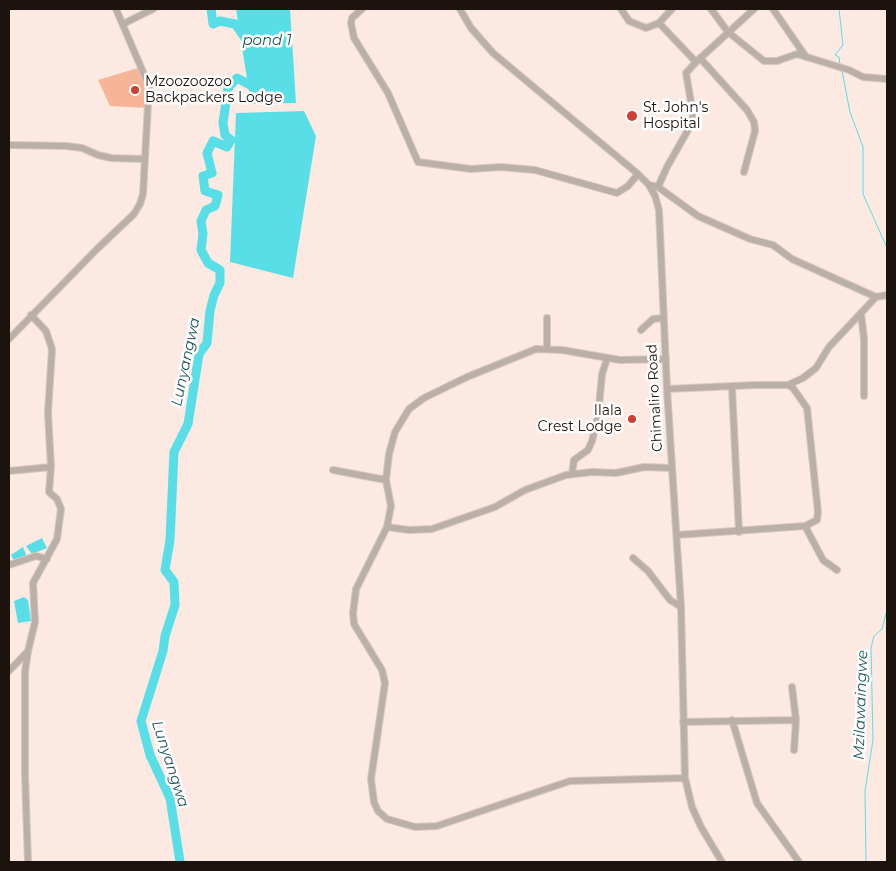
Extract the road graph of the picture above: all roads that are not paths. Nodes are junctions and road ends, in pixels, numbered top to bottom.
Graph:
1 (116, 9) edge
2 (153, 9) edge
3 (362, 9) edge
4 (460, 9) edge
5 (621, 9) edge
6 (672, 9) edge
7 (711, 9) edge
8 (754, 9) edge
9 (774, 9) edge
10 (659, 23) junction
11 (123, 24) junction
12 (728, 32) junction
13 (806, 56) junction
14 (698, 60) junction
15 (887, 79) edge
16 (9, 145) edge
17 (144, 159) junction
18 (744, 172) dead end
19 (638, 174) junction
20 (649, 185) junction
21 (658, 187) junction
22 (887, 294) edge
23 (876, 297) junction
24 (861, 313) junction
25 (31, 315) junction
26 (547, 318) dead end
27 (663, 318) junction
28 (641, 330) dead end
29 (9, 339) edge
30 (547, 348) junction
31 (607, 359) junction
32 (666, 359) junction
33 (788, 385) junction
34 (732, 387) junction
35 (667, 389) junction
36 (864, 396) dead end
37 (51, 466) junction
38 (671, 468) junction
39 (333, 470) dead end
40 (9, 471) edge
41 (572, 474) junction
42 (386, 480) junction
43 (805, 526) junction
44 (387, 527) junction
45 (738, 532) junction
46 (677, 535) junction
47 (633, 558) dead end
48 (47, 559) junction
49 (9, 565) edge
50 (837, 570) dead end
51 (681, 607) junction
52 (28, 651) junction
53 (9, 671) edge
54 (792, 688) dead end
55 (732, 720) junction
56 (796, 720) junction
57 (683, 722) junction
58 (794, 750) dead end
59 (685, 778) junction
60 (28, 862) edge
61 (722, 862) edge
62 (799, 862) edge

1 - 11 street
2 - 11 street
3 - 19 street
4 - 19 street, Chimaliro Road
5 - 10 street
6 - 10 street
7 - 12 street
8 - 12 street
9 - 13 street
10 - 14 street
11 - 17 street
12 - 13 street
12 - 14 street
13 - 15 street
14 - 18 street
14 - 21 street
16 - 17 street
17 - 25 street
19 - 20 street, Chimaliro Road
20 - 21 street
20 - 27 street, Chimaliro Road
21 - 23 street
22 - 23 street
23 - 24 street
24 - 33 street
24 - 36 street
25 - 29 street
25 - 37 street
26 - 30 street
27 - 28 street
27 - 32 street, Chimaliro Road
30 - 31 street
30 - 42 street
31 - 32 street
31 - 41 street
32 - 35 street, Chimaliro Road
33 - 34 street
33 - 43 street
34 - 35 street
34 - 45 street
35 - 38 street, Chimaliro Road
37 - 40 street
37 - 48 street
38 - 41 street
38 - 46 street, Chimaliro Road
39 - 42 street
41 - 44 street
42 - 44 street
43 - 45 street
43 - 50 street
44 - 59 street
45 - 46 street
46 - 51 street, Chimaliro Road
47 - 51 street
48 - 49 street
48 - 52 street
51 - 57 street, Chimaliro Road
52 - 53 street
52 - 60 street
54 - 56 street
55 - 56 street
55 - 57 street
55 - 62 street
56 - 58 street
57 - 59 street, Chimaliro Road
59 - 61 street, Chimaliro Road

